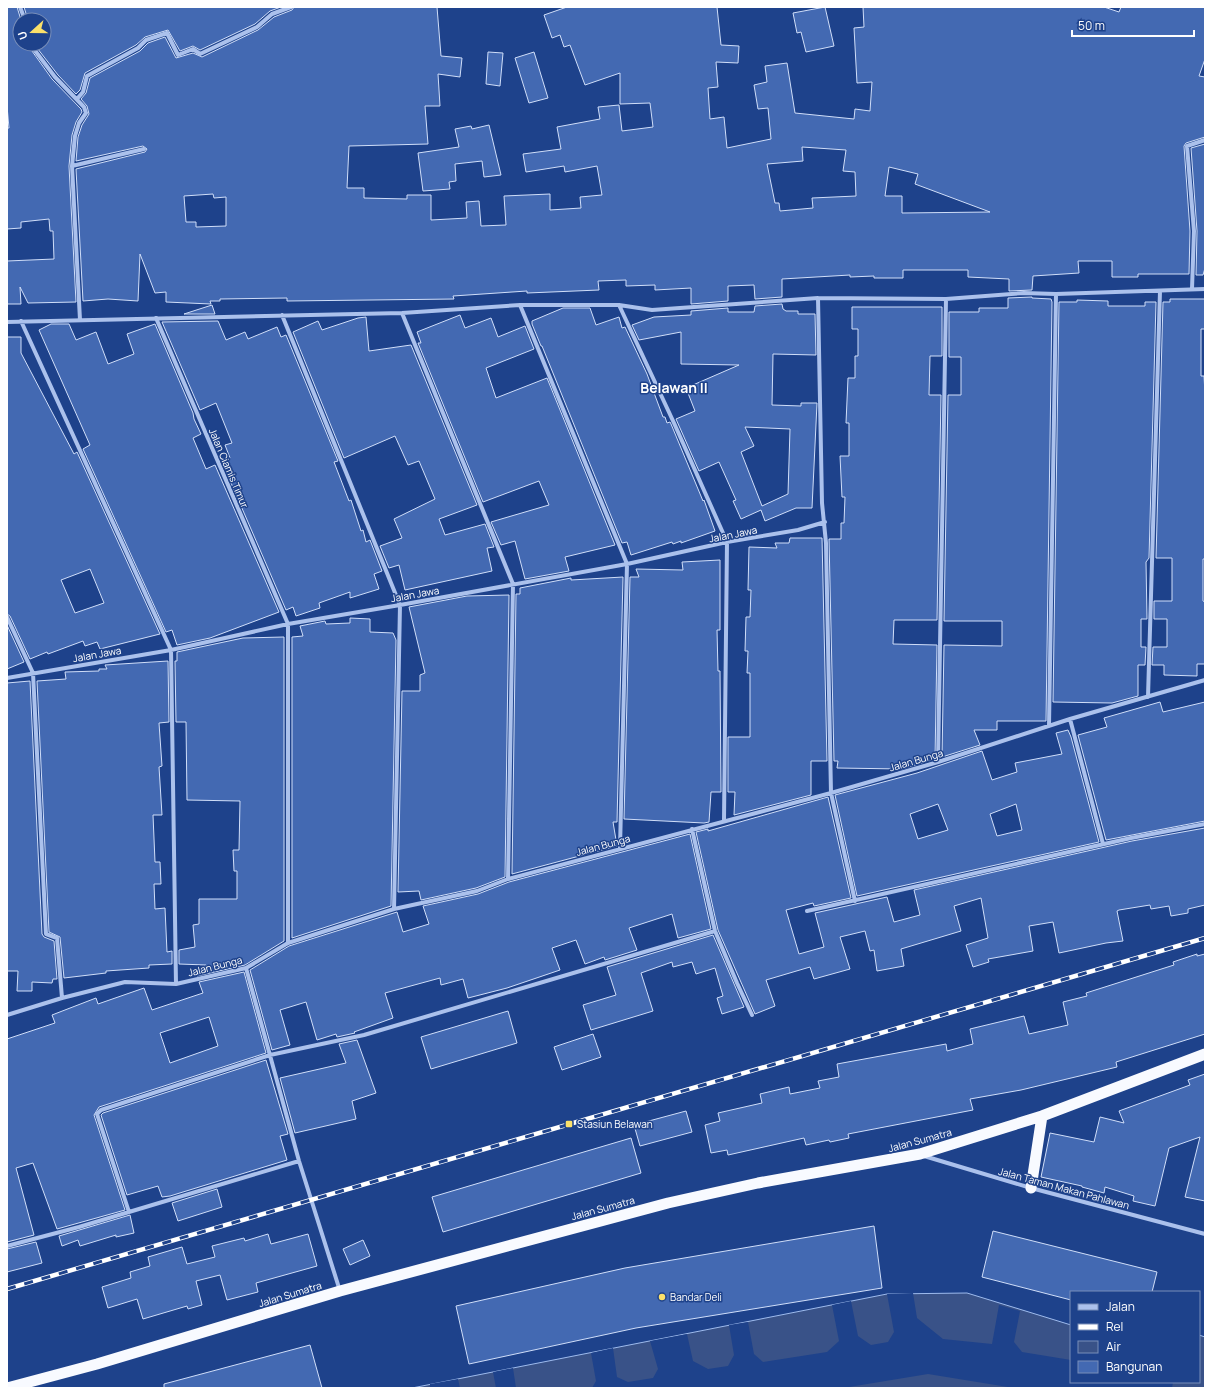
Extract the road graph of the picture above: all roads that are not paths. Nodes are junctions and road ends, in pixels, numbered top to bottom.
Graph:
1 (274, 7) edge
2 (291, 7) edge
3 (276, 13) junction
4 (36, 52) edge
5 (77, 99) junction
6 (1205, 140) edge
7 (144, 149) dead end
8 (72, 166) junction
9 (1192, 289) junction
10 (1205, 289) edge
11 (1160, 291) junction
12 (1056, 294) junction
13 (818, 298) junction
14 (946, 299) junction
15 (520, 305) junction
16 (619, 305) junction
17 (402, 313) junction
18 (282, 315) junction
19 (156, 318) junction
20 (80, 320) junction
21 (21, 321) junction
22 (7, 322) edge
23 (825, 522) junction
24 (727, 542) junction
25 (627, 564) junction
26 (513, 584) junction
27 (400, 605) junction
28 (7, 617) edge
29 (288, 624) junction
30 (171, 650) junction
31 (33, 673) junction
32 (7, 678) edge
33 (1205, 680) edge
34 (1148, 697) junction
35 (1070, 719) junction
36 (1049, 726) junction
37 (938, 762) junction
38 (831, 793) junction
39 (724, 820) junction
40 (1205, 824) edge
41 (692, 829) junction
42 (1103, 844) junction
43 (620, 848) junction
44 (508, 879) junction
45 (855, 900) junction
46 (394, 909) junction
47 (807, 911) dead end
48 (716, 930) junction
49 (288, 943) junction
50 (246, 968) junction
51 (176, 984) junction
52 (62, 998) junction
53 (7, 1015) edge
54 (752, 1015) dead end
55 (1205, 1054) edge
56 (270, 1055) junction
57 (1042, 1116) junction
58 (920, 1154) junction
59 (299, 1162) junction
60 (1031, 1188) junction
61 (129, 1212) junction
62 (1205, 1234) edge
63 (7, 1246) edge
64 (340, 1291) junction
65 (7, 1388) edge

1 - 3 street
2 - 3 street
3 - 5 street
4 - 5 street
5 - 8 street
6 - 9 street
7 - 8 street
8 - 20 street
9 - 10 street
9 - 11 street
11 - 12 street
11 - 34 street
12 - 14 street
12 - 36 street
13 - 14 street
13 - 16 street
13 - 23 street
14 - 37 street
15 - 16 street
15 - 17 street
15 - 25 street
16 - 24 street
17 - 18 street
17 - 26 street
18 - 19 street
18 - 27 street
19 - 20 street
19 - 29 street, Jalan Ciamis Timur
20 - 21 street
21 - 22 street
21 - 30 street
23 - 24 street, Jalan Jawa
23 - 38 street
24 - 25 street, Jalan Jawa
24 - 39 street
25 - 26 street, Jalan Jawa
25 - 43 street
26 - 27 street, Jalan Jawa
26 - 44 street
27 - 29 street, Jalan Jawa
27 - 46 street
28 - 31 street
29 - 30 street, Jalan Jawa
29 - 49 street
30 - 31 street, Jalan Jawa
30 - 51 street
31 - 32 street, Jalan Jawa
31 - 52 street
33 - 34 street, Jalan Bunga
34 - 35 street, Jalan Bunga
35 - 36 street, Jalan Bunga
35 - 42 street
36 - 37 street, Jalan Bunga
37 - 38 street, Jalan Bunga
38 - 39 street, Jalan Bunga
38 - 45 street
39 - 41 street, Jalan Bunga
40 - 42 street
41 - 43 street, Jalan Bunga
41 - 48 street
42 - 45 street
43 - 44 street, Jalan Bunga
44 - 46 street, Jalan Bunga
45 - 47 street
46 - 49 street, Jalan Bunga
48 - 54 street
48 - 56 street
49 - 50 street, Jalan Bunga
50 - 51 street, Jalan Bunga
50 - 56 street
51 - 52 street, Jalan Bunga
52 - 53 street, Jalan Bunga
55 - 57 highway, Jalan Sumatra
56 - 59 street
56 - 61 street
57 - 58 highway, Jalan Sumatra
57 - 60 highway
58 - 60 street, Jalan Taman Makan Pahlawan
58 - 64 highway, Jalan Sumatra
59 - 61 street
59 - 64 street
60 - 62 street, Jalan Taman Makan Pahlawan
61 - 63 street
64 - 65 highway, Jalan Sumatra

